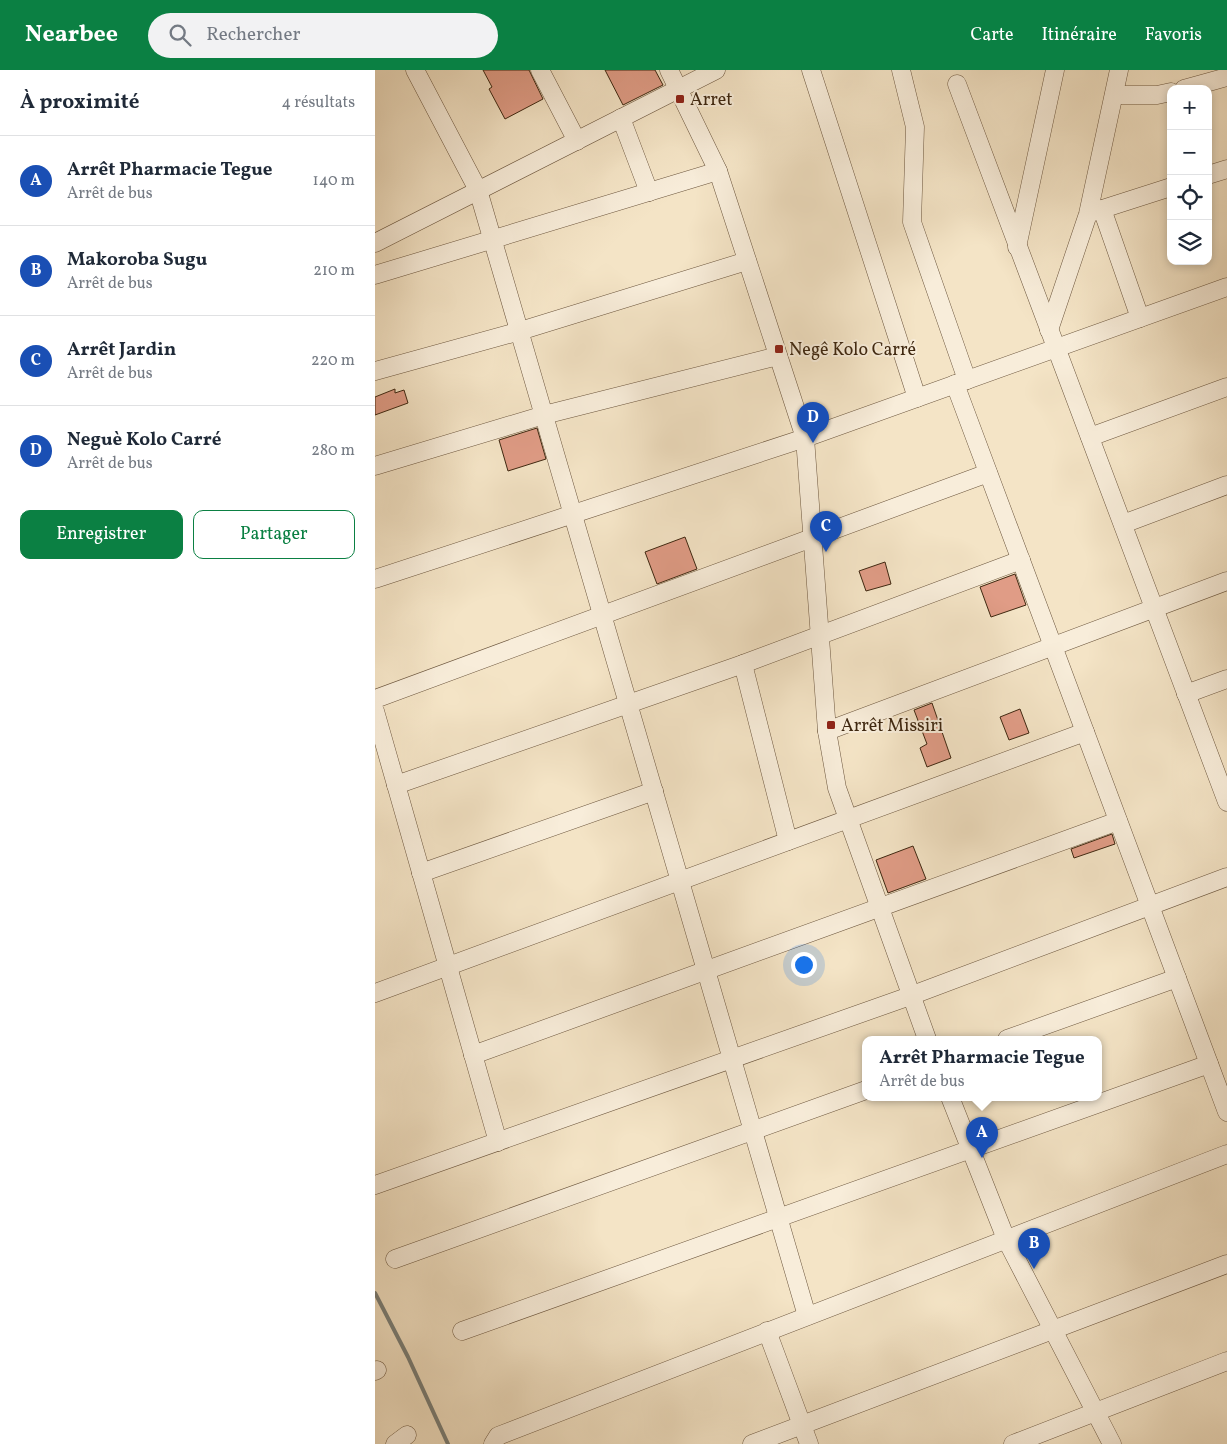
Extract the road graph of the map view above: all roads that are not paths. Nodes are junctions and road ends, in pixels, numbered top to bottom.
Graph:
1 (415, 70) edge
2 (540, 70) edge
3 (669, 70) edge
4 (716, 70) edge
5 (811, 70) edge
6 (901, 70) edge
7 (1055, 70) edge
8 (1119, 70) edge
9 (1227, 77) edge
10 (957, 84) dead end
11 (1198, 85) edge
12 (678, 89) junction
13 (1167, 93) edge
14 (1114, 95) junction
15 (621, 118) junction
16 (577, 140) junction
17 (1227, 169) edge
18 (718, 171) junction
19 (1212, 174) edge
20 (1167, 188) edge
21 (479, 190) junction
22 (649, 192) junction
23 (1095, 212) junction
24 (376, 239) edge
25 (493, 239) junction
26 (1017, 247) junction
27 (747, 261) junction
28 (375, 275) edge
29 (1227, 287) edge
30 (1140, 318) junction
31 (1049, 330) junction
32 (520, 331) junction
33 (1056, 348) junction
34 (778, 356) junction
35 (375, 371) edge
36 (961, 382) junction
37 (1227, 387) edge
38 (917, 398) junction
39 (544, 414) junction
40 (1090, 436) junction
41 (805, 438) junction
42 (375, 466) edge
43 (988, 473) junction
44 (1227, 485) edge
45 (573, 514) junction
46 (1123, 524) junction
47 (813, 538) junction
48 (1021, 560) junction
49 (375, 579) edge
50 (1227, 581) edge
51 (1154, 608) junction
52 (603, 616) junction
53 (819, 635) junction
54 (1053, 646) junction
55 (743, 664) junction
56 (1227, 679) edge
57 (1186, 694) junction
58 (375, 699) edge
59 (628, 703) junction
60 (375, 711) edge
61 (827, 731) junction
62 (1085, 732) junction
63 (1223, 781) edge
64 (396, 784) junction
65 (654, 791) junction
66 (1227, 802) edge
67 (849, 819) junction
68 (1118, 821) junction
69 (788, 841) junction
70 (421, 873) junction
71 (1227, 876) edge
72 (680, 880) junction
73 (1150, 905) junction
74 (881, 907) junction
75 (448, 966) junction
76 (706, 970) junction
77 (1177, 978) junction
78 (375, 993) edge
79 (910, 996) junction
80 (926, 1036) edge
81 (1015, 1036) edge
82 (473, 1055) junction
83 (732, 1058) junction
84 (1209, 1064) junction
85 (862, 1091) edge
86 (952, 1101) edge
87 (1227, 1112) edge
88 (753, 1130) junction
89 (498, 1142) junction
90 (971, 1149) junction
91 (1227, 1154) edge
92 (375, 1185) edge
93 (778, 1218) junction
94 (1006, 1239) junction
95 (395, 1259) dead end
96 (1227, 1264) edge
97 (807, 1316) junction
98 (1053, 1330) junction
99 (461, 1331) dead end
100 (767, 1331) junction
101 (1227, 1361) edge
102 (1095, 1412) junction
103 (802, 1425) junction
104 (493, 1444) edge
105 (752, 1444) edge
106 (809, 1444) edge
107 (1013, 1444) edge
108 (1112, 1444) edge

1 - 21 street
2 - 16 street
3 - 12 street
4 - 12 street
5 - 38 street
6 - 36 street
7 - 26 street
8 - 14 street
9 - 11 street
10 - 26 street
12 - 15 street
12 - 18 street
13 - 14 street
14 - 23 street
15 - 16 street
15 - 22 street
16 - 21 street
17 - 19 street
18 - 22 street
18 - 27 street
20 - 23 street
21 - 24 street
21 - 25 street
22 - 25 street
23 - 30 street
23 - 31 street
25 - 28 street
25 - 32 street
26 - 31 street
27 - 32 street
27 - 34 street
29 - 30 street
30 - 33 street
31 - 33 street
32 - 35 street
32 - 39 street
33 - 36 street
33 - 40 street
34 - 39 street
34 - 41 street
36 - 38 street
36 - 43 street
37 - 40 street
38 - 41 street
39 - 42 street
39 - 45 street
40 - 46 street
41 - 45 street
41 - 47 street
43 - 47 street
43 - 48 street
44 - 46 street
45 - 49 street
45 - 52 street
46 - 51 street
47 - 52 street
47 - 53 street
48 - 53 street
48 - 54 street
50 - 51 street
51 - 54 street
51 - 57 street
52 - 58 street
52 - 59 street
53 - 55 street
53 - 61 street
54 - 61 street
54 - 62 street
55 - 59 street
55 - 69 street
56 - 57 street
57 - 63 street
59 - 64 street
59 - 65 street
60 - 64 street
61 - 67 street
62 - 67 street
62 - 68 street
63 - 66 street
64 - 70 street
65 - 70 street
65 - 72 street
67 - 69 street
67 - 74 street
68 - 73 street
68 - 74 street
69 - 72 street
70 - 75 street
71 - 73 street
72 - 75 street
72 - 76 street
73 - 77 street
73 - 79 street
74 - 76 street
74 - 79 street
75 - 78 street
75 - 82 street
76 - 82 street
76 - 83 street
77 - 81 street
77 - 84 street
79 - 80 street
79 - 83 street
82 - 89 street
83 - 88 street
83 - 89 street
84 - 87 street
84 - 90 street
85 - 88 street
86 - 90 street
88 - 93 street
88 - 95 street
89 - 92 street
90 - 93 street
90 - 94 street
91 - 94 street
93 - 97 street
93 - 99 street
94 - 97 street
94 - 98 street
96 - 98 street
97 - 100 street
98 - 102 street
98 - 103 street
100 - 103 street
100 - 104 street
101 - 102 street
102 - 107 street
102 - 108 street
103 - 105 street
103 - 106 street

